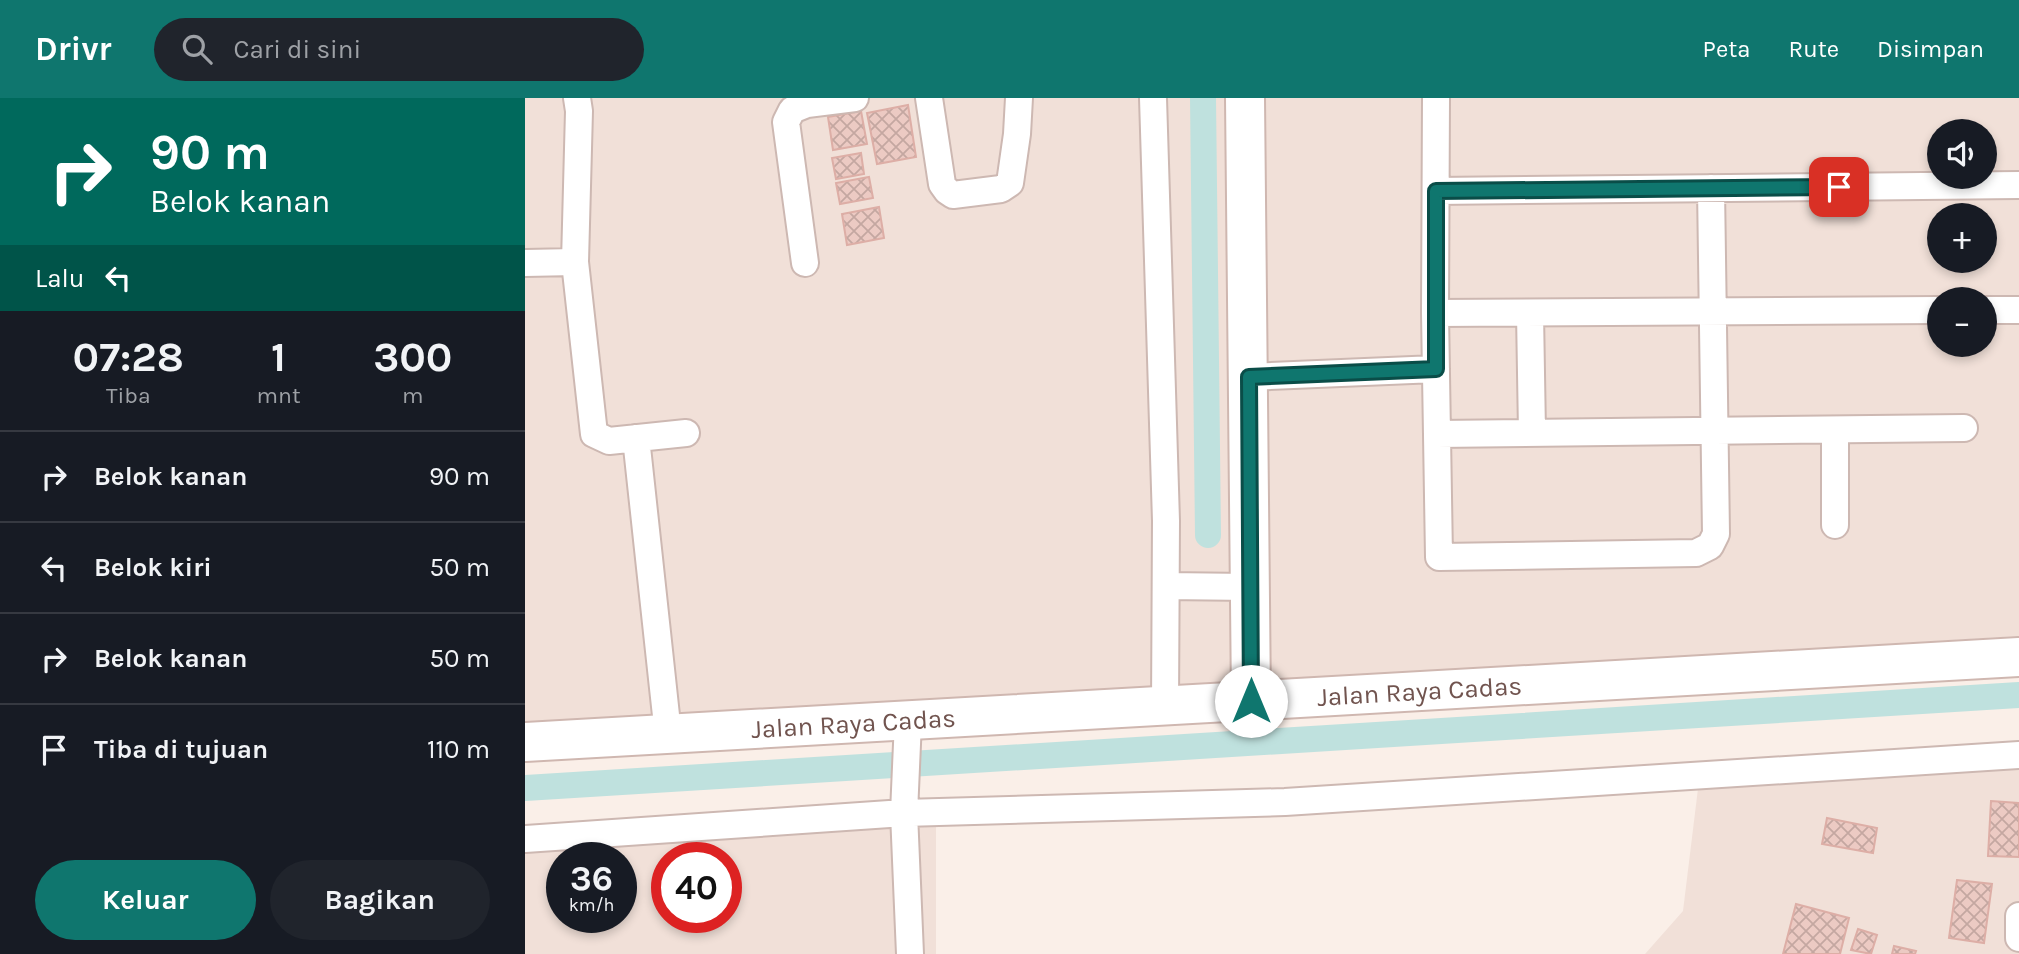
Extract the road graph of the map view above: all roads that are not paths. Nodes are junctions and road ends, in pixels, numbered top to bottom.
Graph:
1 (577, 98) edge
2 (855, 98) edge
3 (929, 98) edge
4 (1019, 98) edge
5 (1153, 98) edge
6 (1245, 98) edge
7 (1436, 98) edge
8 (806, 101) edge
9 (2019, 185) edge
10 (1711, 188) junction
11 (1436, 191) junction
12 (575, 262) junction
13 (525, 263) edge
14 (805, 263) dead end
15 (1927, 310) edge
16 (1997, 310) edge
17 (2019, 310) edge
18 (1712, 312) junction
19 (1435, 313) junction
20 (1530, 313) junction
21 (1436, 369) junction
22 (1249, 377) junction
23 (1964, 428) dead end
24 (1835, 430) junction
25 (1714, 431) junction
26 (687, 433) dead end
27 (1532, 433) junction
28 (1437, 434) junction
29 (636, 438) junction
30 (1835, 525) dead end
31 (1166, 586) junction
32 (1250, 587) junction
33 (2019, 657) edge
34 (1251, 701) junction
35 (1165, 707) junction
36 (668, 734) junction
37 (908, 734) junction
38 (525, 742) edge
39 (2019, 755) edge
40 (904, 813) junction
41 (525, 839) edge
42 (2019, 916) edge
43 (2019, 938) edge
44 (910, 954) edge

1 - 12 street
2 - 8 street
3 - 4 street
5 - 31 street
6 - 22 street
7 - 11 street
8 - 14 street
9 - 10 street
10 - 11 street
10 - 18 street
11 - 19 street
12 - 13 street
12 - 29 street
15 - 18 street
16 - 17 street
18 - 20 street
18 - 25 street
19 - 20 street
19 - 21 street
20 - 27 street
21 - 22 street
21 - 28 street
22 - 32 street
23 - 24 street
24 - 25 street
24 - 30 street
25 - 27 street
25 - 28 street
26 - 29 street
27 - 28 street
29 - 36 street
31 - 32 street
31 - 35 street
32 - 34 street
33 - 34 street, Jalan Raya Cadas
34 - 35 street, Jalan Raya Cadas
35 - 37 street, Jalan Raya Cadas
36 - 37 street, Jalan Raya Cadas
36 - 38 street, Jalan Raya Cadas
37 - 40 street
39 - 40 street
40 - 41 street
40 - 44 street
42 - 43 street

